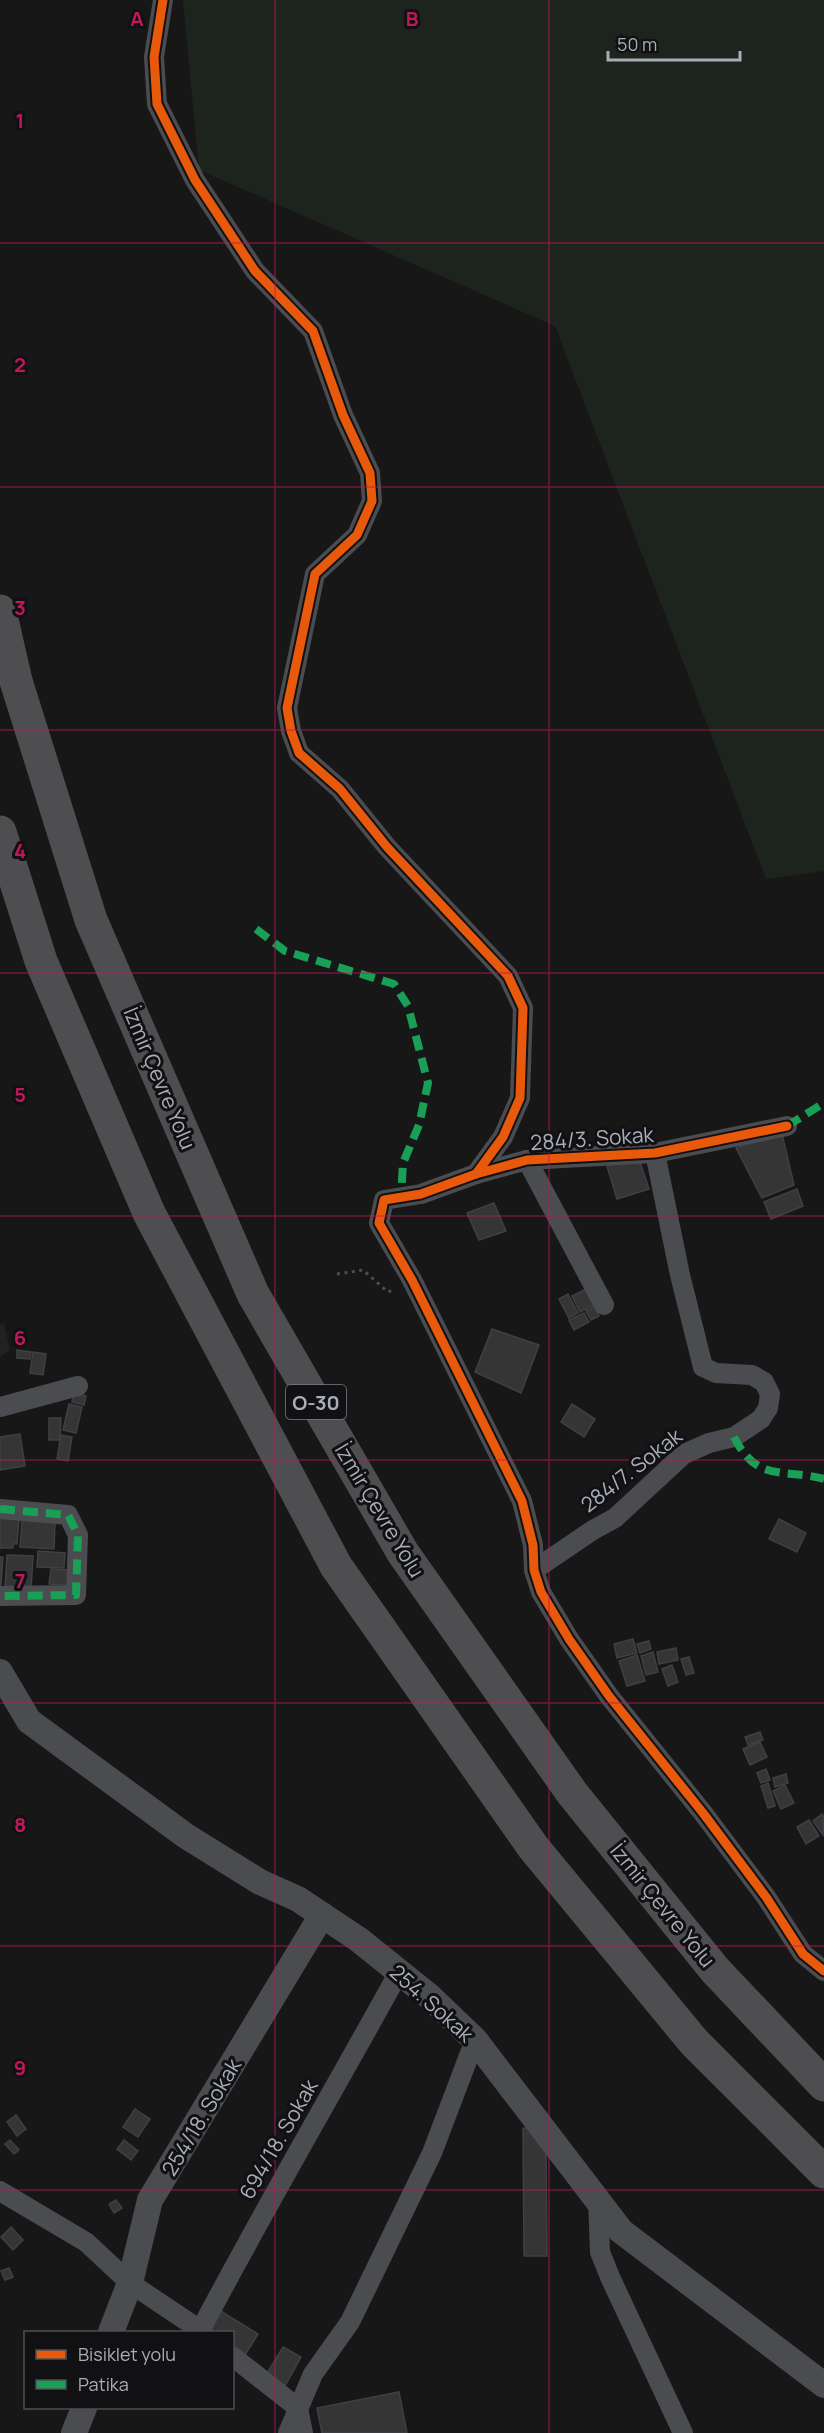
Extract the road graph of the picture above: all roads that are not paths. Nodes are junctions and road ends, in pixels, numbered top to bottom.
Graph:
1 (164, 0) edge
2 (0, 611) edge
3 (0, 832) edge
4 (787, 1125) dead end
5 (655, 1153) junction
6 (527, 1160) junction
7 (476, 1174) junction
8 (604, 1305) dead end
9 (78, 1386) dead end
10 (0, 1407) edge
11 (0, 1509) edge
12 (534, 1570) junction
13 (0, 1596) edge
14 (0, 1672) edge
15 (322, 1915) junction
16 (824, 1971) edge
17 (399, 1972) junction
18 (474, 2040) junction
19 (824, 2085) edge
20 (824, 2172) edge
21 (0, 2191) edge
22 (598, 2199) junction
23 (130, 2283) junction
24 (111, 2331) edge
25 (201, 2331) edge
26 (202, 2331) edge
27 (234, 2358) edge
28 (824, 2385) edge
29 (298, 2408) junction
30 (84, 2409) edge
31 (74, 2433) edge
32 (288, 2433) edge
33 (303, 2433) edge
34 (683, 2433) edge

1 - 7 street
2 - 19 highway, İzmir Çevre Yolu / O-30
3 - 20 highway, O-30
4 - 5 street, 284/3. Sokak
5 - 6 street, 284/3. Sokak
5 - 12 street, 284/7. Sokak
6 - 7 street, 284/3. Sokak
6 - 8 street
7 - 12 street, 284/3. Sokak
9 - 10 street
11 - 13 street
12 - 16 street
14 - 15 street, 254. Sokak
15 - 17 street, 254. Sokak
15 - 23 street, 254/18. Sokak
17 - 18 street, 254. Sokak
17 - 26 street, 694/18. Sokak
18 - 22 street, 254. Sokak
18 - 29 street
21 - 23 street
22 - 28 street, 254. Sokak
22 - 34 street
23 - 24 street, 254/18. Sokak
23 - 25 street
27 - 29 street
29 - 32 street
29 - 33 street
30 - 31 street

